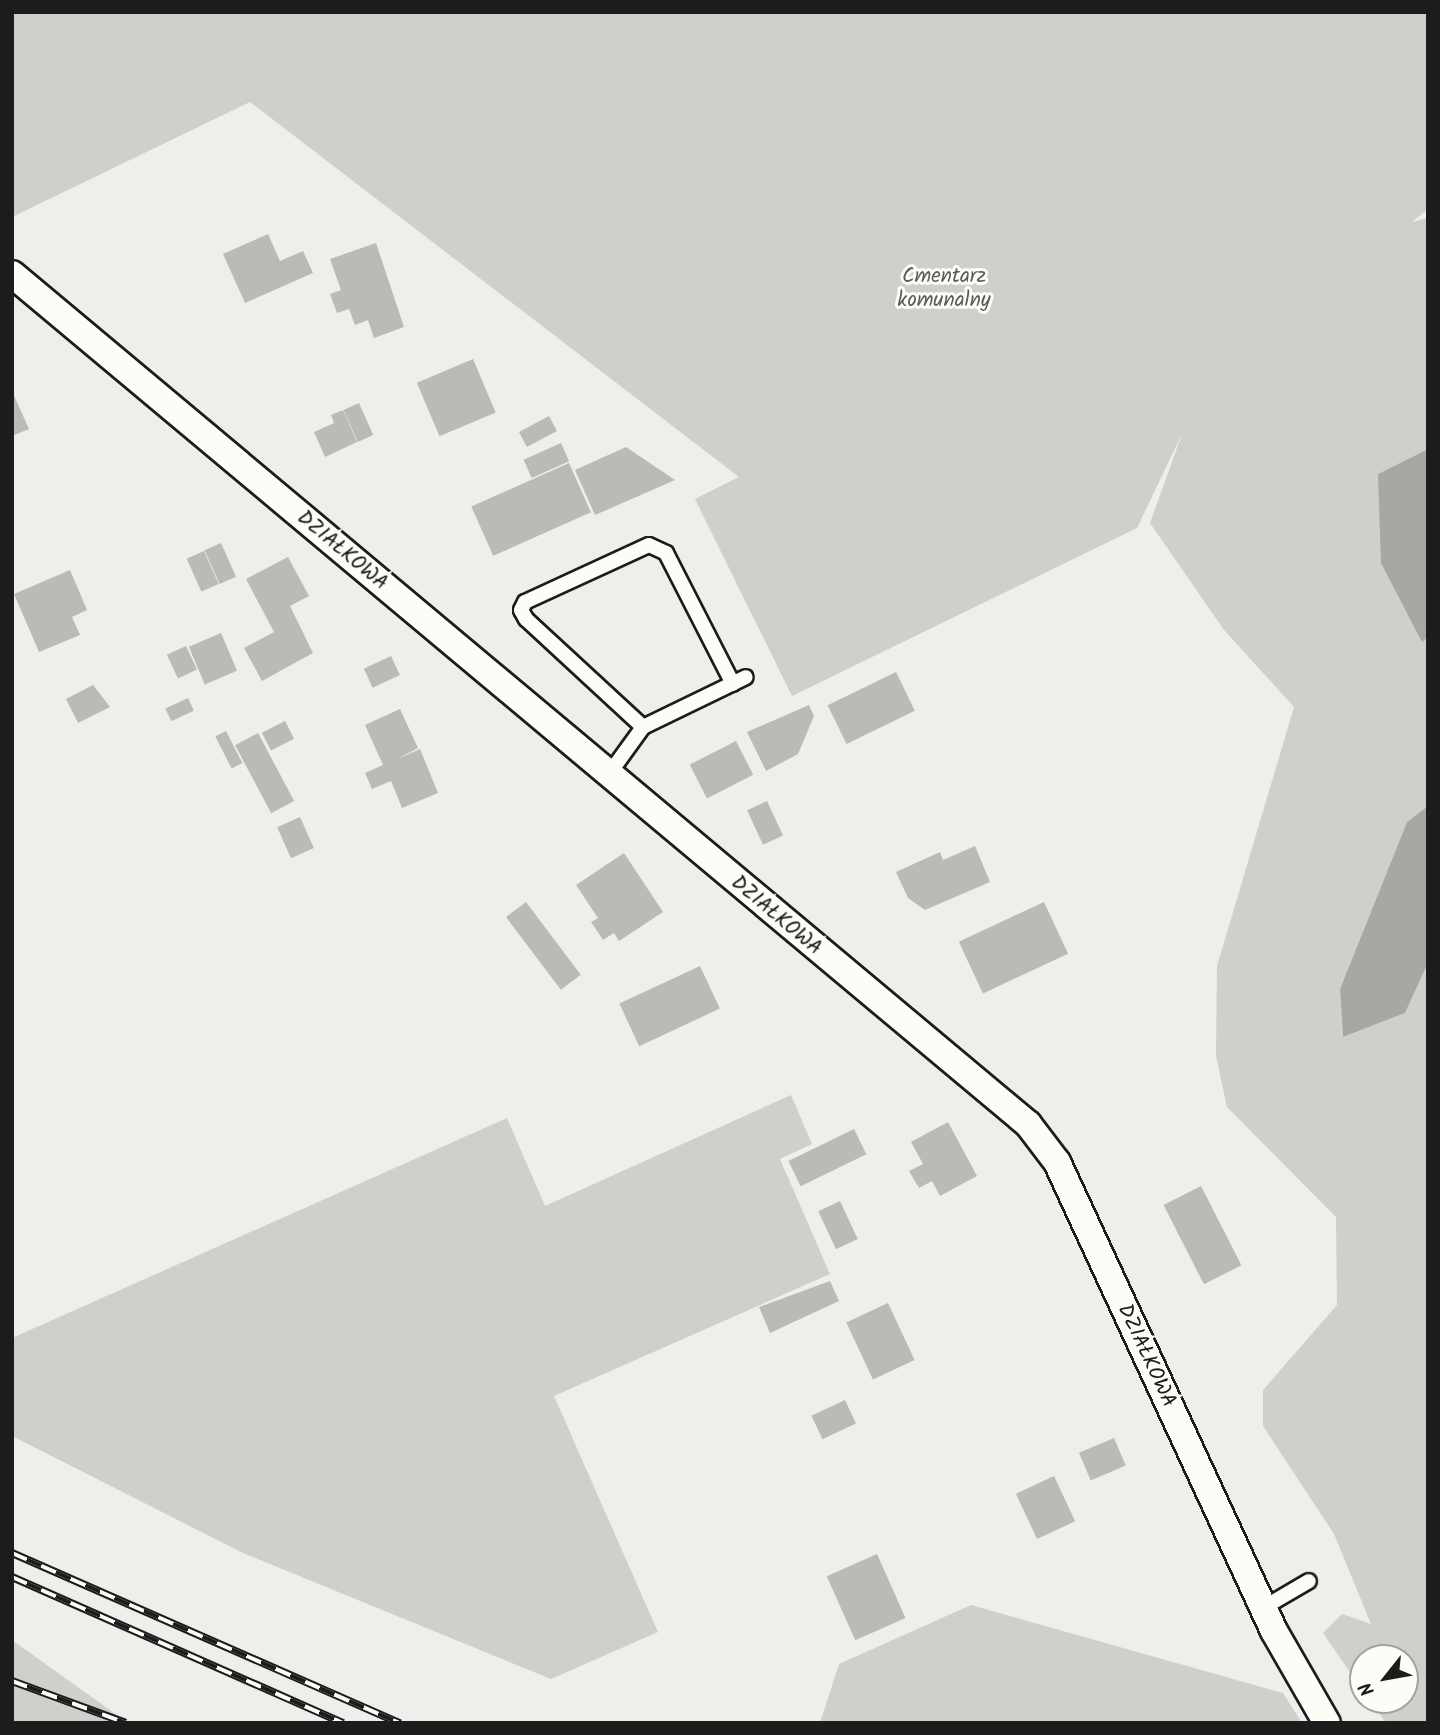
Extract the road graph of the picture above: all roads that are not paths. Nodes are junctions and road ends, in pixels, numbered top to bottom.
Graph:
1 (12, 274) edge
2 (643, 727) junction
3 (609, 774) junction
4 (1309, 1581) dead end
5 (1263, 1608) junction
6 (1327, 1723) edge

1 - 3 street, DZIAŁKOWA
2 - 2 lane
2 - 3 lane
3 - 5 street, DZIAŁKOWA
4 - 5 lane
5 - 6 street, DZIAŁKOWA

